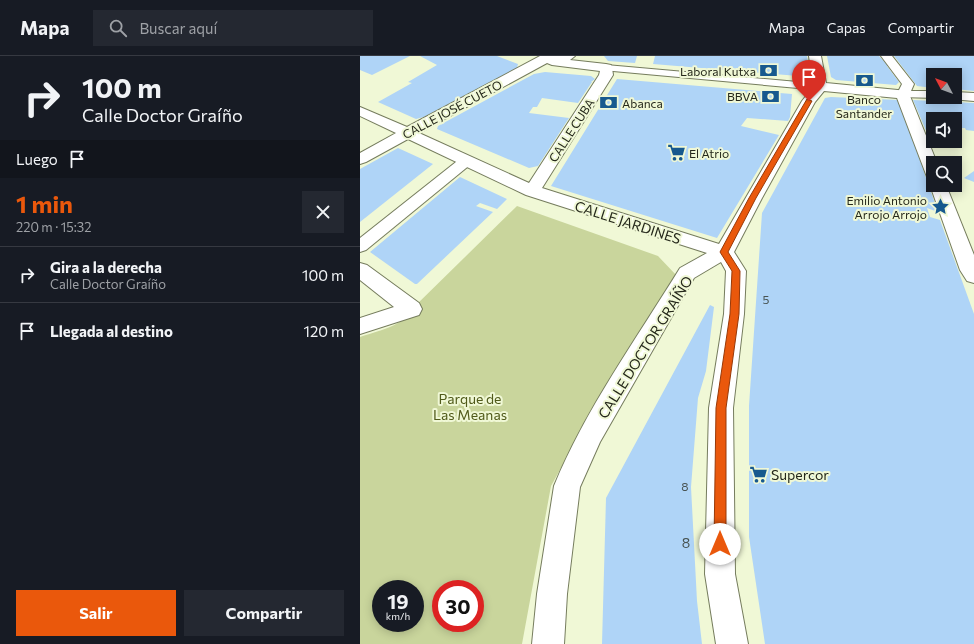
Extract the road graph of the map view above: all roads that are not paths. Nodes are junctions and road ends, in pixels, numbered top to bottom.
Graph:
1 (568, 56) edge
2 (594, 56) edge
3 (815, 56) edge
4 (886, 56) edge
5 (539, 58) edge
6 (606, 68) junction
7 (820, 86) junction
8 (903, 94) junction
9 (926, 95) edge
10 (962, 96) edge
11 (974, 97) edge
12 (360, 111) edge
13 (408, 133) junction
14 (927, 156) edge
15 (360, 159) edge
16 (466, 161) junction
17 (532, 191) junction
18 (941, 192) edge
19 (360, 246) edge
20 (724, 252) junction
21 (360, 270) edge
22 (974, 276) edge
23 (360, 326) edge
24 (548, 644) edge
25 (732, 644) edge

1 - 5 street
2 - 6 street
3 - 7 street
4 - 8 street
5 - 6 street
5 - 13 street, CALLE JOSÉ CUETO
6 - 7 street
6 - 17 street, CALLE CUBA
7 - 8 street
7 - 20 street
8 - 9 street
8 - 14 street
10 - 11 street
12 - 13 street, CALLE JARDINES
13 - 15 street, CALLE JOSÉ CUETO
13 - 16 street, CALLE JARDINES
16 - 17 street, CALLE JARDINES
16 - 19 street
17 - 20 street, CALLE JARDINES
18 - 22 street
20 - 24 street, CALLE DOCTOR GRAÍÑO
20 - 25 street
21 - 23 street

